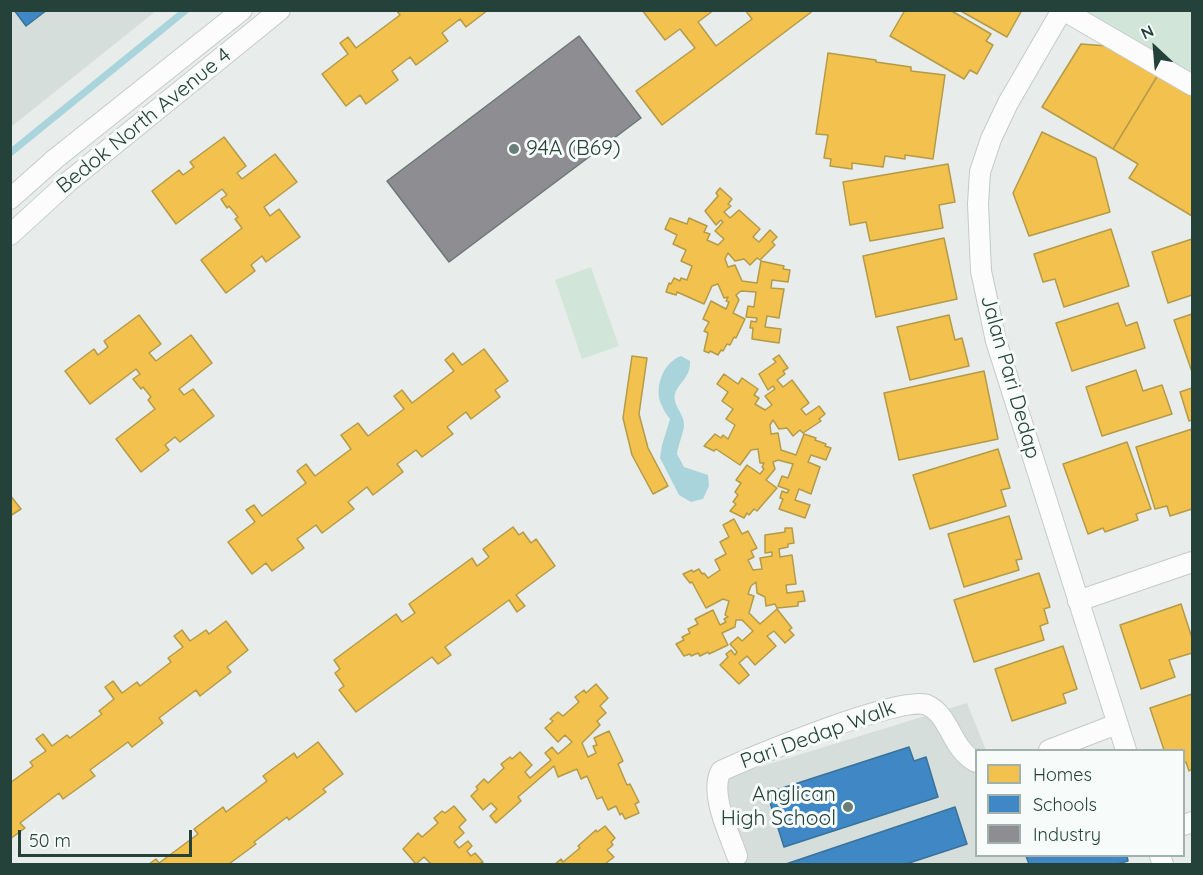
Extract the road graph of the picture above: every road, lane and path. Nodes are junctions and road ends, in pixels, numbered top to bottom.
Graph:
1 (242, 10) edge
2 (280, 10) edge
3 (1062, 10) edge
4 (1192, 85) edge
5 (10, 199) edge
6 (10, 235) edge
7 (1192, 562) edge
8 (1078, 601) junction
9 (1117, 724) junction
10 (1052, 749) edge
11 (1126, 749) edge
12 (975, 761) edge
13 (737, 856) dead end

1 - 5 street, Bedok North Avenue 4
2 - 6 street, Bedok North Avenue 4
3 - 4 street
3 - 8 street, Jalan Pari Dedap
7 - 8 street
8 - 9 street, Jalan Pari Dedap
9 - 10 street
9 - 11 street, Jalan Pari Dedap
12 - 13 street, Pari Dedap Walk

